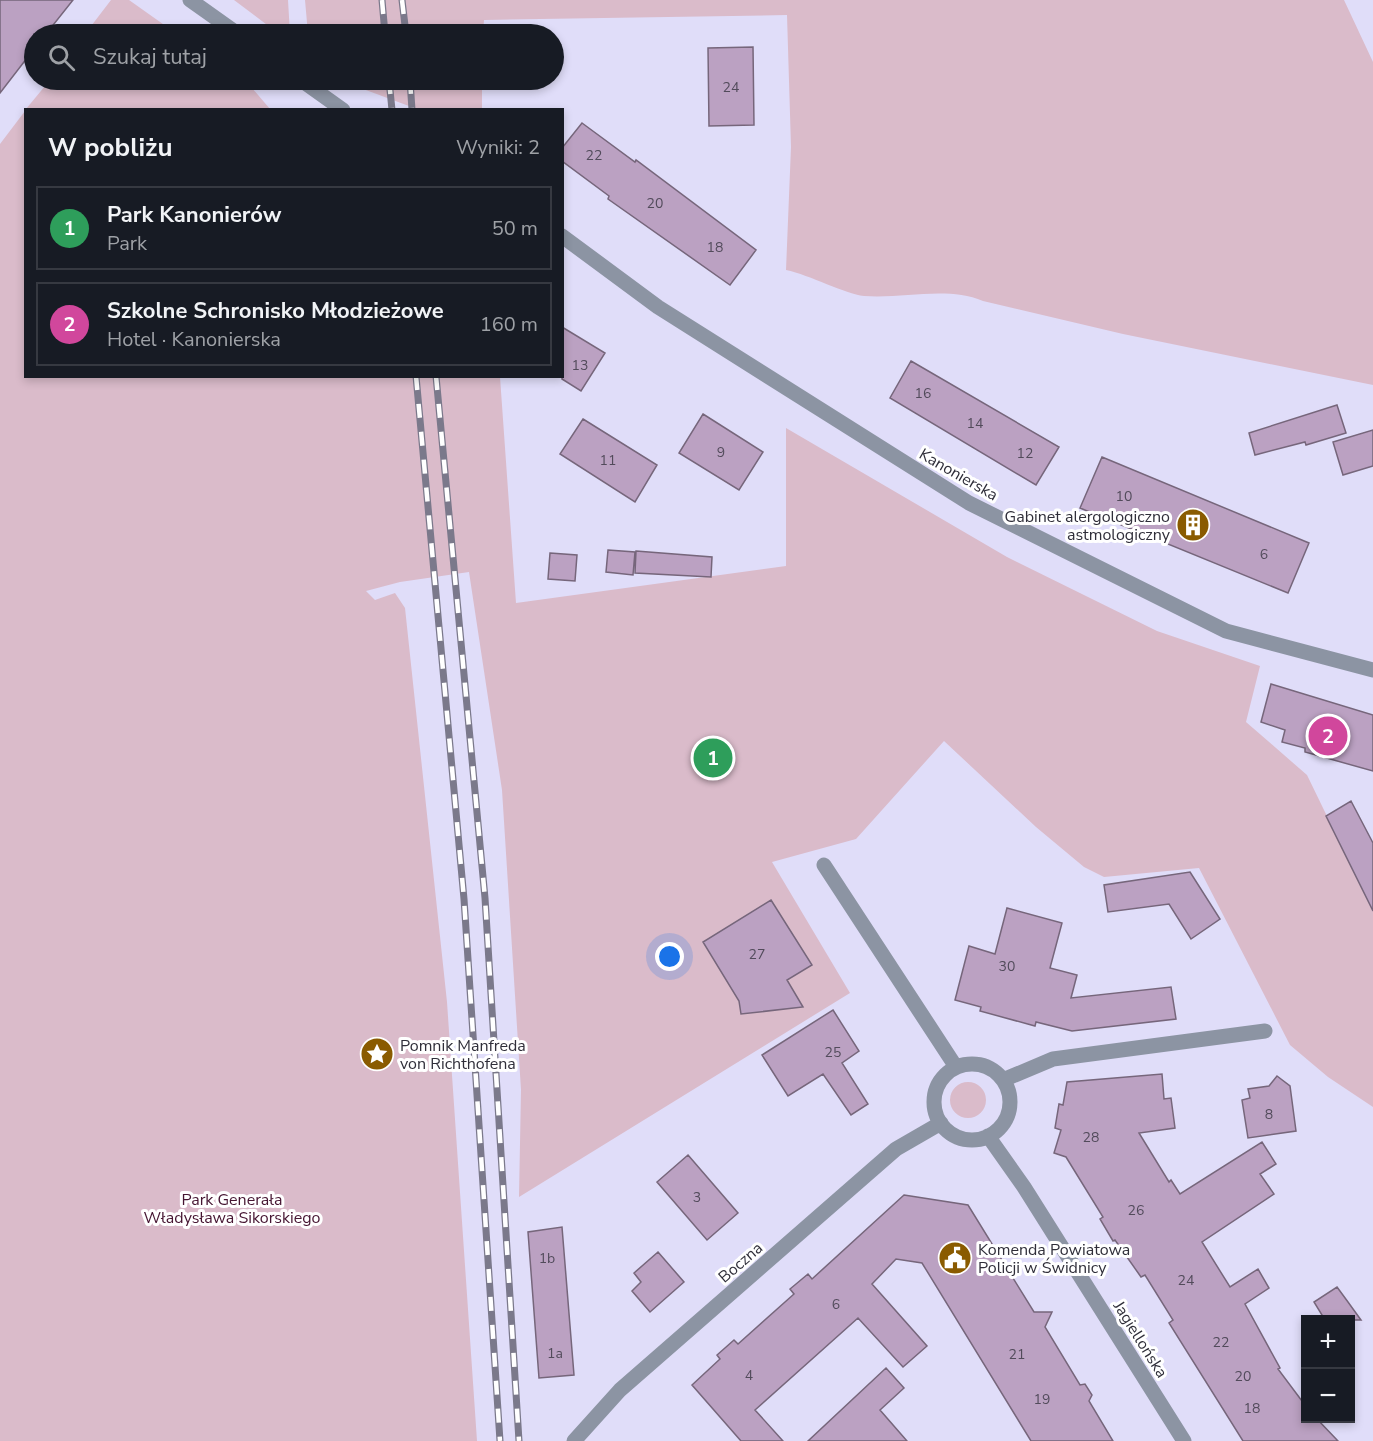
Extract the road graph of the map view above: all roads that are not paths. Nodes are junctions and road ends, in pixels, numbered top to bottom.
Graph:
1 (190, 0) edge
2 (224, 24) edge
3 (315, 90) edge
4 (340, 108) edge
5 (564, 237) edge
6 (1373, 670) edge
7 (824, 865) dead end
8 (1265, 1031) dead end
9 (956, 1067) junction
10 (1003, 1080) junction
11 (941, 1123) junction
12 (988, 1136) junction
13 (574, 1440) edge
14 (1184, 1441) edge

1 - 2 street
3 - 4 street
5 - 6 street, Kanonierska
7 - 9 street
8 - 10 street
9 - 10 street
9 - 11 street
10 - 12 street
11 - 12 street
11 - 13 street, Boczna
12 - 14 street, Jagiellońska

